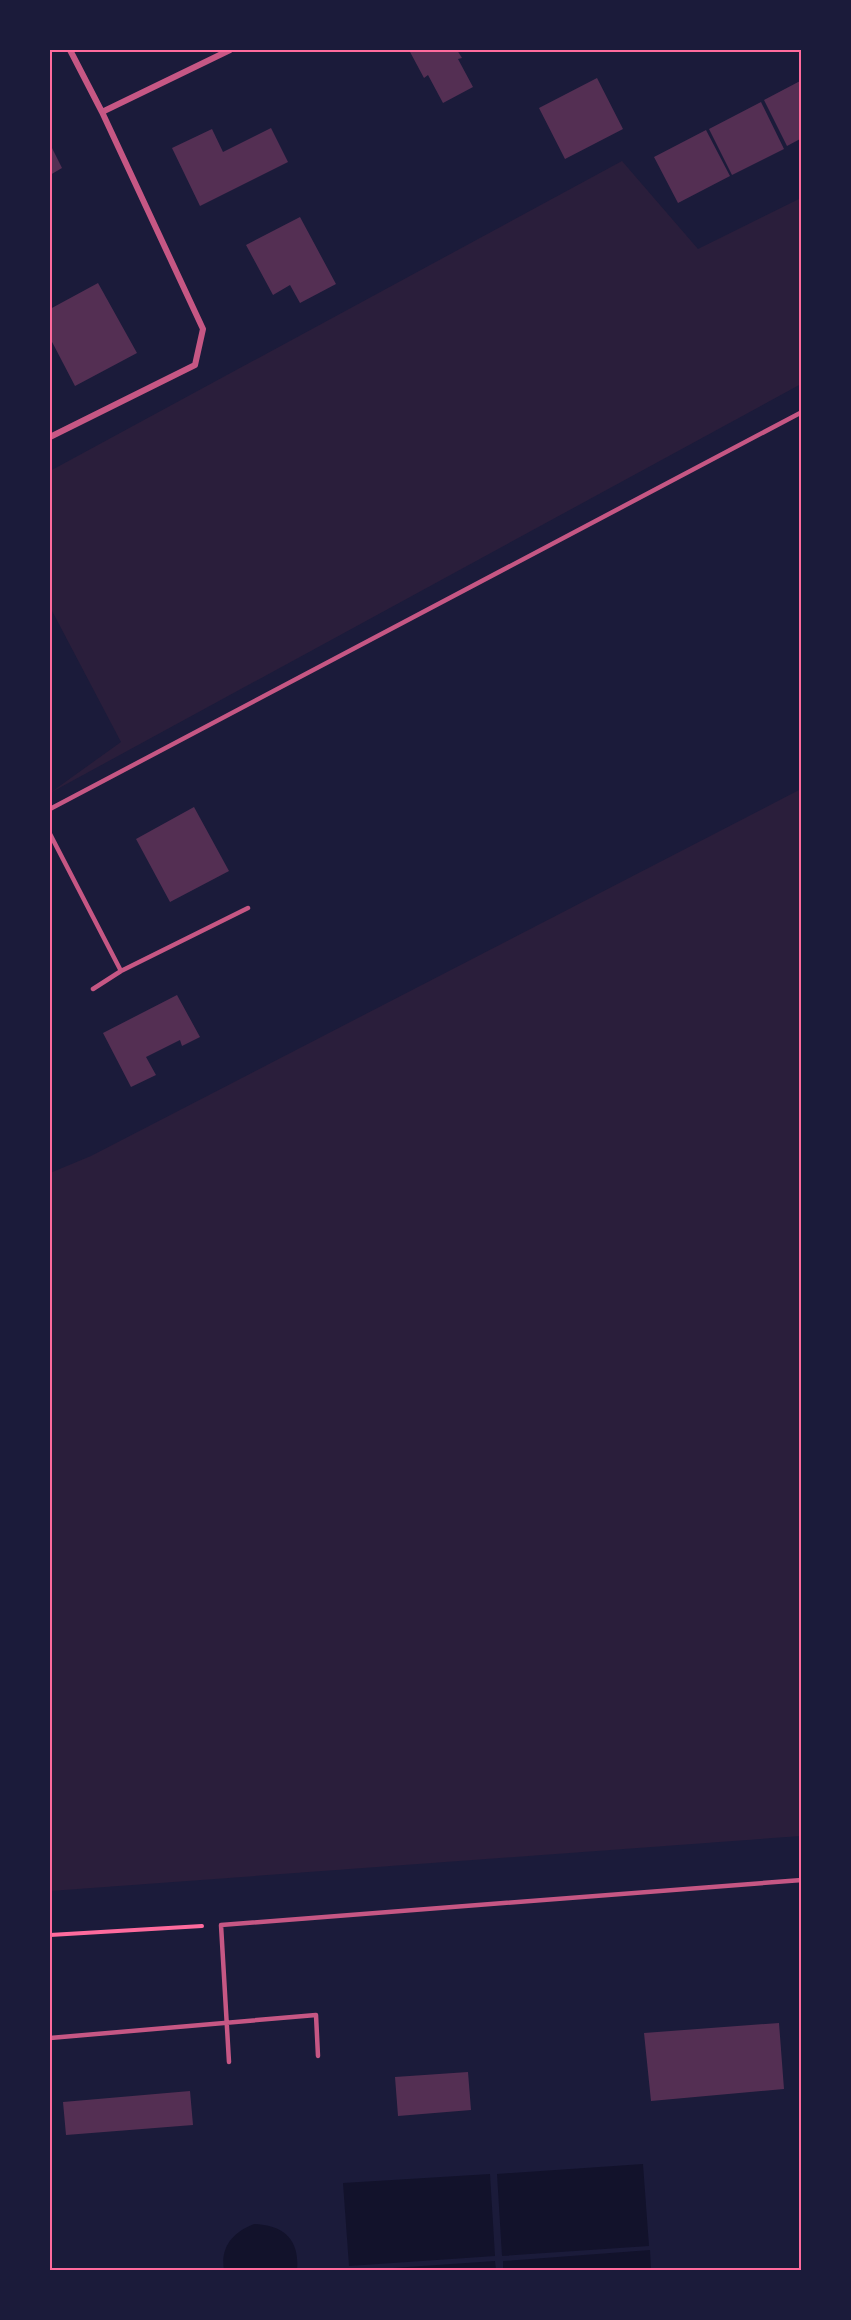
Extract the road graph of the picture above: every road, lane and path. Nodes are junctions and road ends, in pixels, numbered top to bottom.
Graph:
1 (70, 50) edge
2 (230, 50) edge
3 (102, 112) junction
4 (801, 412) edge
5 (50, 437) edge
6 (50, 809) edge
7 (50, 834) edge
8 (248, 908) dead end
9 (121, 971) junction
10 (93, 989) dead end
11 (801, 1880) edge
12 (221, 1924) junction
13 (50, 1935) edge
14 (226, 2022) junction
15 (50, 2038) edge
16 (318, 2056) dead end
17 (229, 2062) dead end

1 - 3 street
2 - 3 street
3 - 5 street
4 - 6 lane
7 - 9 lane
8 - 9 lane
9 - 10 lane
11 - 12 lane
12 - 13 path
12 - 14 lane
14 - 15 lane
14 - 16 lane
14 - 17 lane

